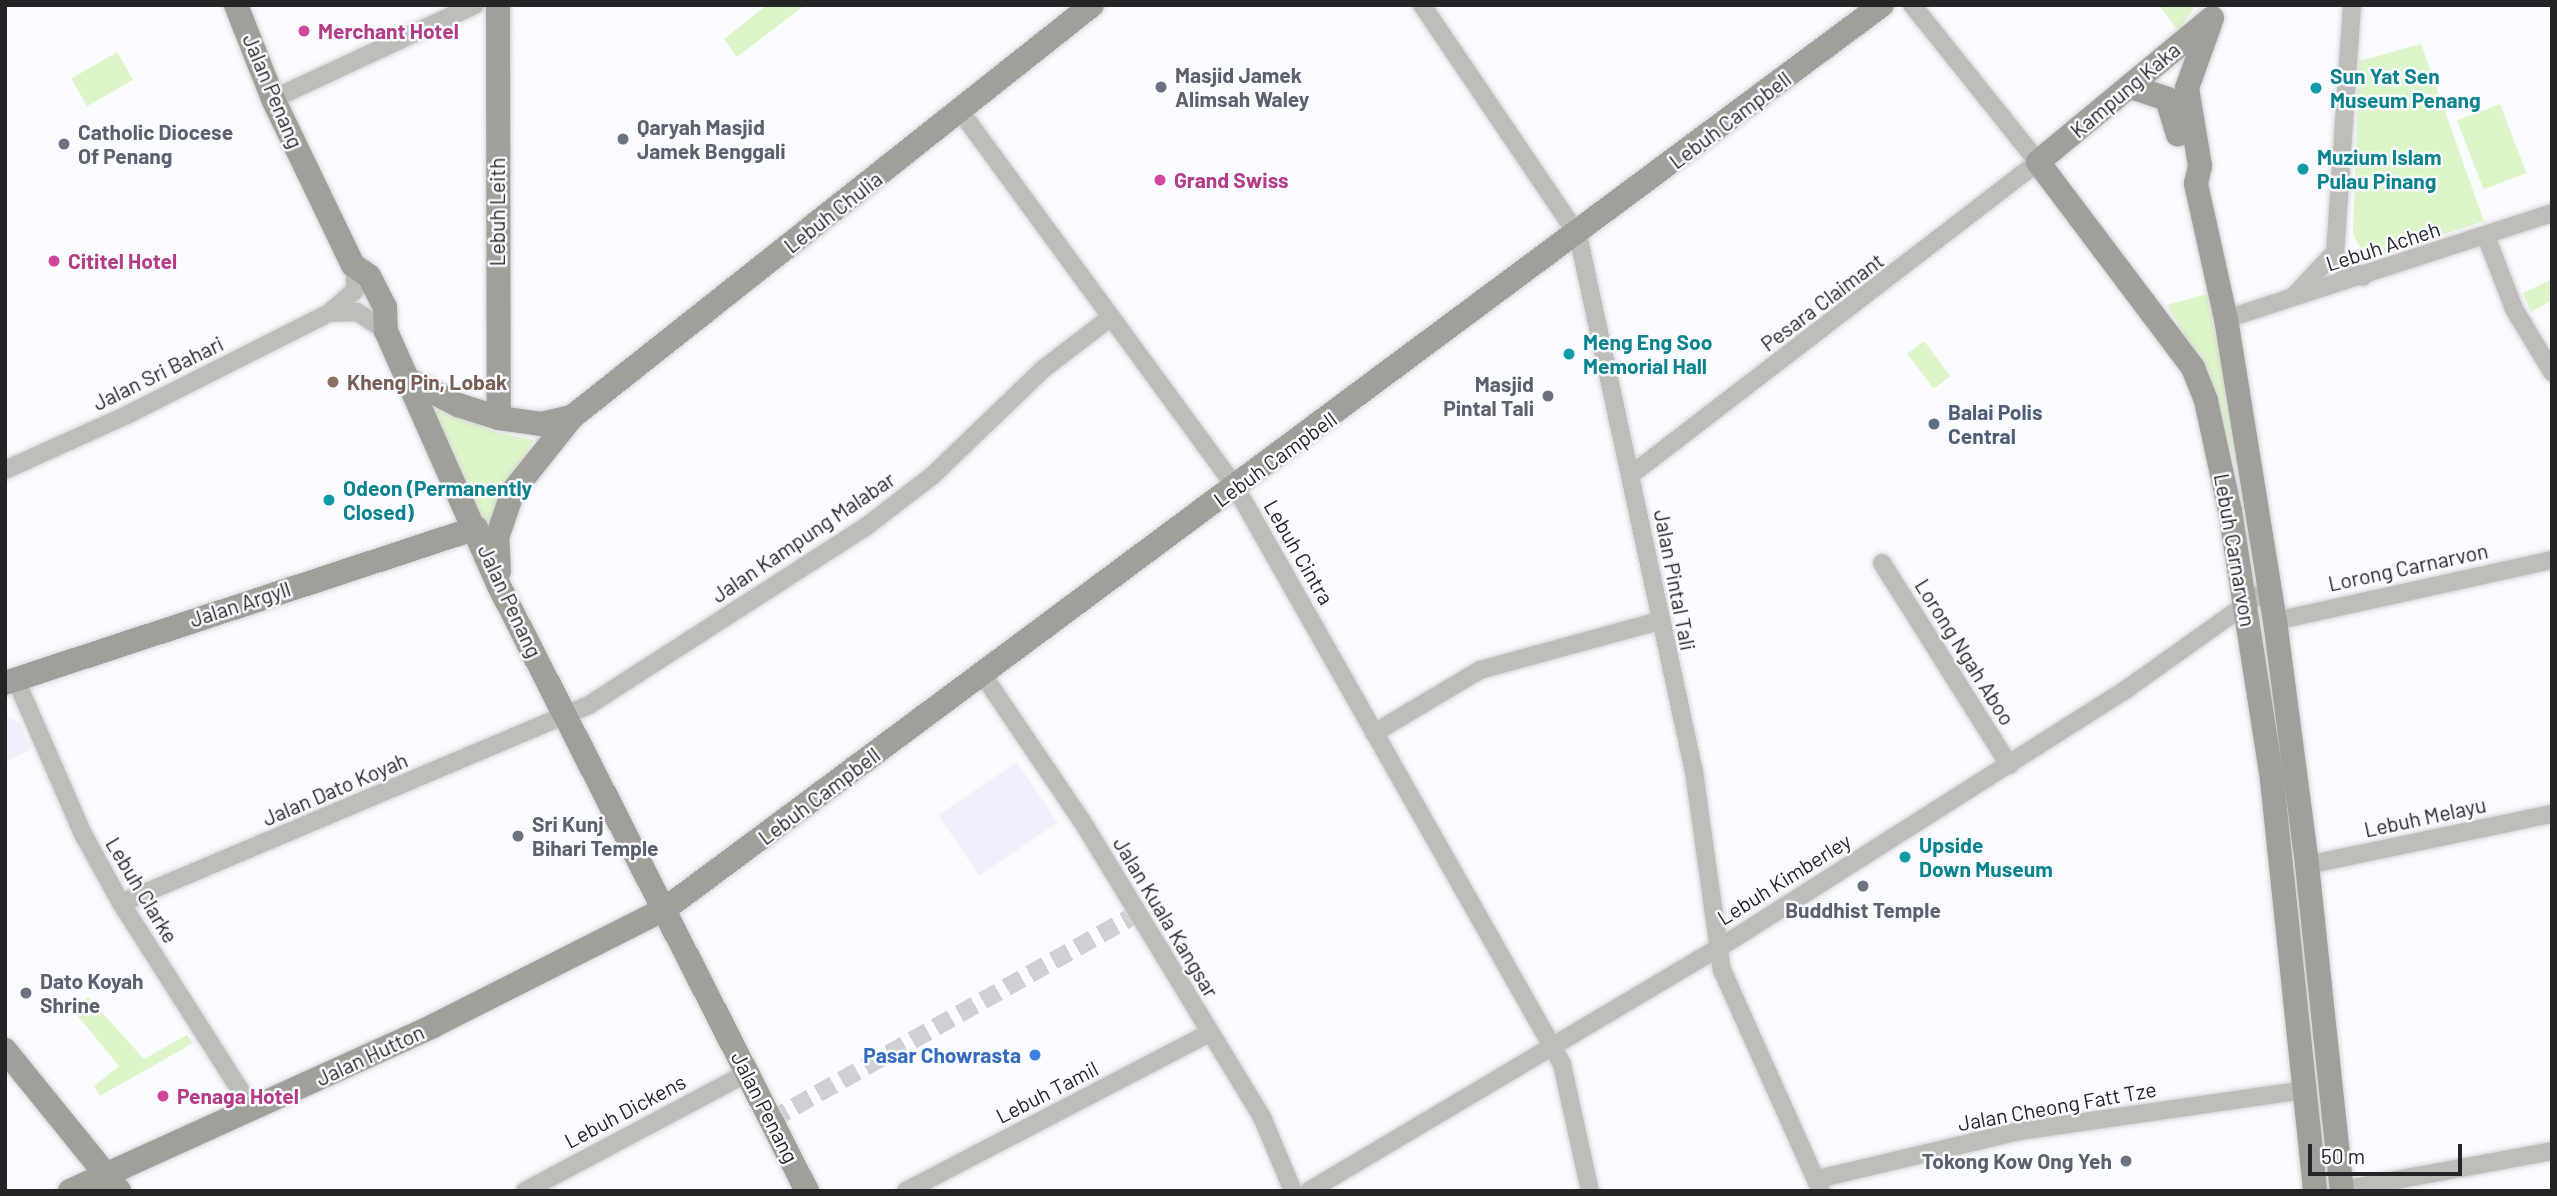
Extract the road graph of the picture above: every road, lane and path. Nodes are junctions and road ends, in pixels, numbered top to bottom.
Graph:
1 (236, 5) edge
2 (475, 5) edge
3 (498, 5) edge
4 (1092, 5) edge
5 (1422, 5) edge
6 (1882, 5) edge
7 (1912, 5) edge
8 (2352, 5) edge
9 (2217, 12) edge
10 (2131, 87) junction
11 (274, 99) junction
12 (961, 112) junction
13 (2038, 162) junction
14 (2196, 184) junction
15 (2552, 213) edge
16 (1578, 235) junction
17 (2486, 236) junction
18 (2336, 252) junction
19 (355, 268) junction
20 (2363, 276) junction
21 (2292, 299) junction
22 (330, 313) junction
23 (1111, 317) junction
24 (2226, 319) junction
25 (386, 331) junction
26 (2552, 372) edge
27 (407, 379) junction
28 (572, 417) junction
29 (499, 418) junction
30 (5, 470) edge
31 (1632, 474) junction
32 (1236, 488) junction
33 (476, 528) junction
34 (2552, 560) edge
35 (1882, 563) dead end
36 (499, 586) junction
37 (2270, 587) junction
38 (2246, 606) junction
39 (1659, 621) junction
40 (2275, 621) junction
41 (983, 675) junction
42 (10, 681) edge
43 (567, 718) junction
44 (1374, 733) junction
45 (2009, 765) junction
46 (2552, 814) edge
47 (2308, 865) junction
48 (121, 903) junction
49 (665, 909) junction
50 (1721, 946) junction
51 (1209, 1033) junction
52 (1551, 1044) junction
53 (5, 1050) edge
54 (747, 1073) junction
55 (2305, 1090) junction
56 (253, 1110) junction
57 (2552, 1151) edge
58 (112, 1183) edge
59 (1819, 1185) edge
60 (2342, 1190) edge
61 (70, 1191) edge
62 (525, 1191) edge
63 (807, 1191) edge
64 (905, 1191) edge
65 (1293, 1191) edge
66 (1309, 1191) edge
67 (1590, 1191) edge
68 (2315, 1191) edge

1 - 11 main road, Jalan Penang
2 - 11 street
3 - 29 main road, Lebuh Leith
4 - 12 main road, Lebuh Chulia
5 - 16 street, Jalan Pintal Tali
6 - 16 main road, Lebuh Campbell
7 - 13 street, Lebuh Carnarvon
8 - 18 street
9 - 10 main road, Kampung Kaka
9 - 14 main road, Lebuh Carnarvon
10 - 13 main road, Kampung Kaka
10 - 14 main road, Lebuh Carnarvon
11 - 19 main road, Jalan Penang
12 - 23 street, Lebuh Cintra
12 - 28 main road, Lebuh Chulia
13 - 31 street, Pesara Claimant
13 - 38 main road, Lebuh Carnarvon
14 - 24 main road, Lebuh Carnarvon
15 - 17 street, Lebuh Acheh
16 - 31 street, Jalan Pintal Tali
16 - 32 main road, Lebuh Campbell
17 - 20 street, Lebuh Acheh
17 - 26 street
18 - 20 street
18 - 21 street
19 - 22 street, Jalan Sri Bahari
19 - 25 main road, Jalan Penang
20 - 21 street, Lebuh Acheh
21 - 24 street, Lebuh Acheh
22 - 25 street
22 - 30 street, Jalan Sri Bahari
23 - 32 street, Lebuh Cintra
23 - 43 street, Jalan Kampung Malabar
24 - 37 main road, Lebuh Carnarvon
25 - 27 main road, Jalan Penang
27 - 29 main road, Lebuh Chulia
27 - 33 main road, Jalan Penang
28 - 29 main road, Lebuh Chulia
28 - 36 main road, Lebuh Chulia
31 - 39 street, Jalan Pintal Tali
32 - 41 main road, Lebuh Campbell
32 - 44 street, Lebuh Cintra
33 - 36 main road, Jalan Penang
33 - 42 main road, Jalan Argyll
34 - 40 street, Lorong Carnarvon
35 - 45 street, Lorong Ngah Aboo
36 - 43 main road, Jalan Penang
37 - 38 street, Lebuh Kimberley
37 - 40 main road, Lebuh Carnarvon
38 - 45 street, Lebuh Kimberley
38 - 55 main road, Lebuh Carnarvon
39 - 44 street
39 - 50 street, Jalan Pintal Tali
40 - 47 main road, Lebuh Carnarvon
41 - 49 main road, Lebuh Campbell
41 - 51 street, Jalan Kuala Kangsar
42 - 48 street, Lebuh Clarke
43 - 48 street, Jalan Dato Koyah
43 - 49 main road, Jalan Penang
44 - 52 street, Lebuh Cintra
45 - 50 street, Lebuh Kimberley
46 - 47 street, Lebuh Melayu
47 - 60 main road, Lebuh Carnarvon
48 - 56 street, Lebuh Clarke
49 - 54 main road, Jalan Penang
49 - 56 main road, Jalan Hutton
50 - 52 street, Lebuh Kimberley
50 - 59 street, Jalan Pintal Tali
51 - 64 street, Lebuh Tamil
51 - 65 street, Jalan Kuala Kangsar
52 - 66 street, Lebuh Kimberley
52 - 67 street, Lebuh Cintra
53 - 58 main road
54 - 62 street, Lebuh Dickens
54 - 63 main road, Jalan Penang
55 - 59 street, Jalan Cheong Fatt Tze
55 - 68 main road, Lebuh Carnarvon
56 - 58 main road, Jalan Hutton
57 - 60 street
58 - 61 main road, Jalan Hutton

